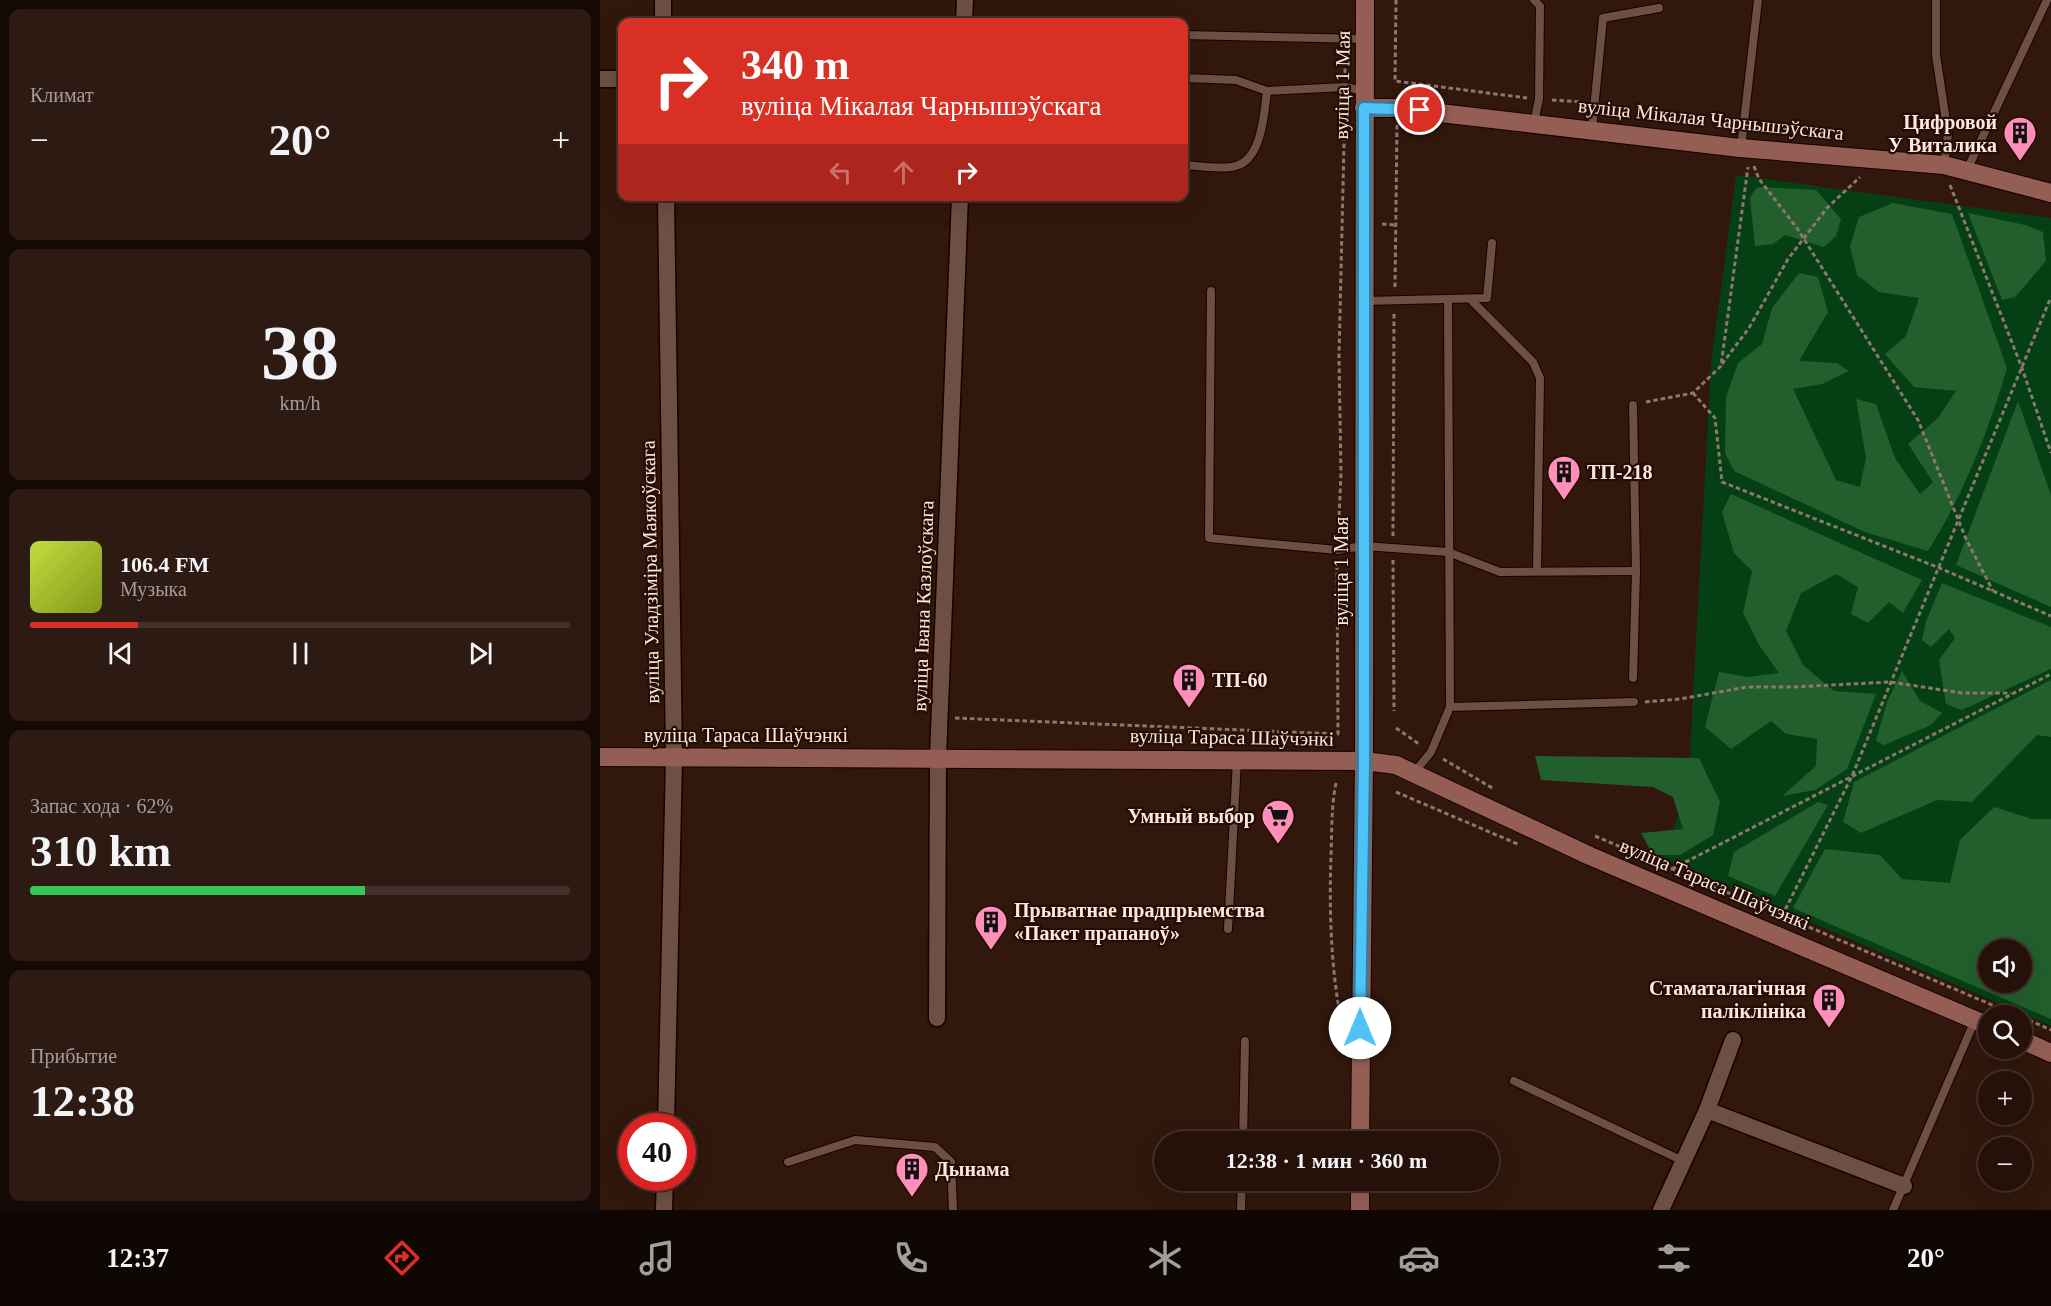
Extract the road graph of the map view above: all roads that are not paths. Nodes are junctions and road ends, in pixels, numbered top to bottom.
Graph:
1 (663, 0) edge
2 (965, 0) edge
3 (1365, 0) edge
4 (1534, 0) edge
5 (1758, 0) edge
6 (1936, 0) edge
7 (2047, 0) edge
8 (1659, 8) dead end
9 (663, 18) edge
10 (964, 18) edge
11 (1188, 35) edge
12 (1365, 39) junction
13 (1188, 78) edge
14 (600, 79) edge
15 (618, 79) edge
16 (1267, 91) junction
17 (1364, 99) junction
18 (1534, 123) junction
19 (1592, 129) junction
20 (1740, 148) junction
21 (1188, 165) edge
22 (1944, 165) junction
23 (1967, 170) junction
24 (2051, 193) edge
25 (666, 201) edge
26 (960, 201) edge
27 (1492, 243) dead end
28 (1211, 291) dead end
29 (1448, 299) junction
30 (1470, 299) junction
31 (1365, 300) junction
32 (1633, 405) road end
33 (1364, 546) junction
34 (1448, 552) junction
35 (1636, 571) junction
36 (1537, 572) junction
37 (1633, 678) dead end
38 (1634, 702) road end
39 (1450, 707) junction
40 (938, 757) junction
41 (600, 758) edge
42 (674, 758) junction
43 (1237, 759) junction
44 (1364, 761) junction
45 (1413, 774) junction
46 (1228, 929) dead end
47 (937, 1018) dead end
48 (1978, 1021) edge
49 (1978, 1031) edge
50 (1733, 1040) dead end
51 (1245, 1041) dead end
52 (2032, 1045) edge
53 (2051, 1053) edge
54 (1514, 1081) dead end
55 (1707, 1110) junction
56 (666, 1113) edge
57 (1243, 1131) edge
58 (1360, 1131) edge
59 (1683, 1161) junction
60 (788, 1162) dead end
61 (1904, 1186) junction
62 (665, 1191) edge
63 (1242, 1191) edge
64 (1360, 1191) edge
65 (664, 1210) edge
66 (953, 1210) edge
67 (1241, 1210) edge
68 (1360, 1210) edge
69 (1661, 1210) edge
70 (1893, 1210) edge

1 - 9 street
2 - 10 street
3 - 12 street, вуліца 1 Мая
4 - 18 lane
5 - 20 lane
6 - 22 lane
7 - 23 lane
8 - 19 lane
11 - 12 lane
12 - 17 street, вуліца 1 Мая
13 - 16 lane
14 - 15 street
16 - 17 lane
16 - 21 lane
17 - 18 street, вуліца Мікалая Чарнышэўскага
17 - 31 street, вуліца 1 Мая
18 - 19 street, вуліца Мікалая Чарнышэўскага
19 - 20 street, вуліца Мікалая Чарнышэўскага
20 - 22 street, вуліца Мікалая Чарнышэўскага
22 - 23 street, вуліца Мікалая Чарнышэўскага
23 - 24 street, вуліца Мікалая Чарнышэўскага
25 - 42 street, вуліца Уладзіміра Маякоўскага
26 - 40 street, вуліца Івана Казлоўскага
27 - 30 lane
28 - 33 lane
29 - 30 lane
29 - 31 lane
29 - 34 lane
30 - 36 lane
31 - 33 street, вуліца 1 Мая
32 - 35 lane
33 - 34 lane
33 - 44 street, вуліца 1 Мая
34 - 36 lane
34 - 39 lane
35 - 36 lane
35 - 37 lane
38 - 39 lane
39 - 45 lane
40 - 42 street, вуліца Тараса Шаўчэнкі
40 - 43 street, вуліца Тараса Шаўчэнкі
40 - 47 street, вуліца Івана Казлоўскага
41 - 42 street, вуліца Тараса Шаўчэнкі
42 - 56 street, вуліца Уладзіміра Маякоўскага
43 - 44 street, вуліца Тараса Шаўчэнкі
43 - 46 lane
44 - 45 street, вуліца Тараса Шаўчэнкі
44 - 58 street, вуліца 1 Мая
45 - 48 street, вуліца Тараса Шаўчэнкі
49 - 61 lane
50 - 55 street
51 - 57 lane
52 - 53 street
54 - 59 lane
55 - 59 street
55 - 61 street
59 - 69 street
60 - 66 lane
61 - 70 lane
62 - 65 street
63 - 67 lane
64 - 68 street

